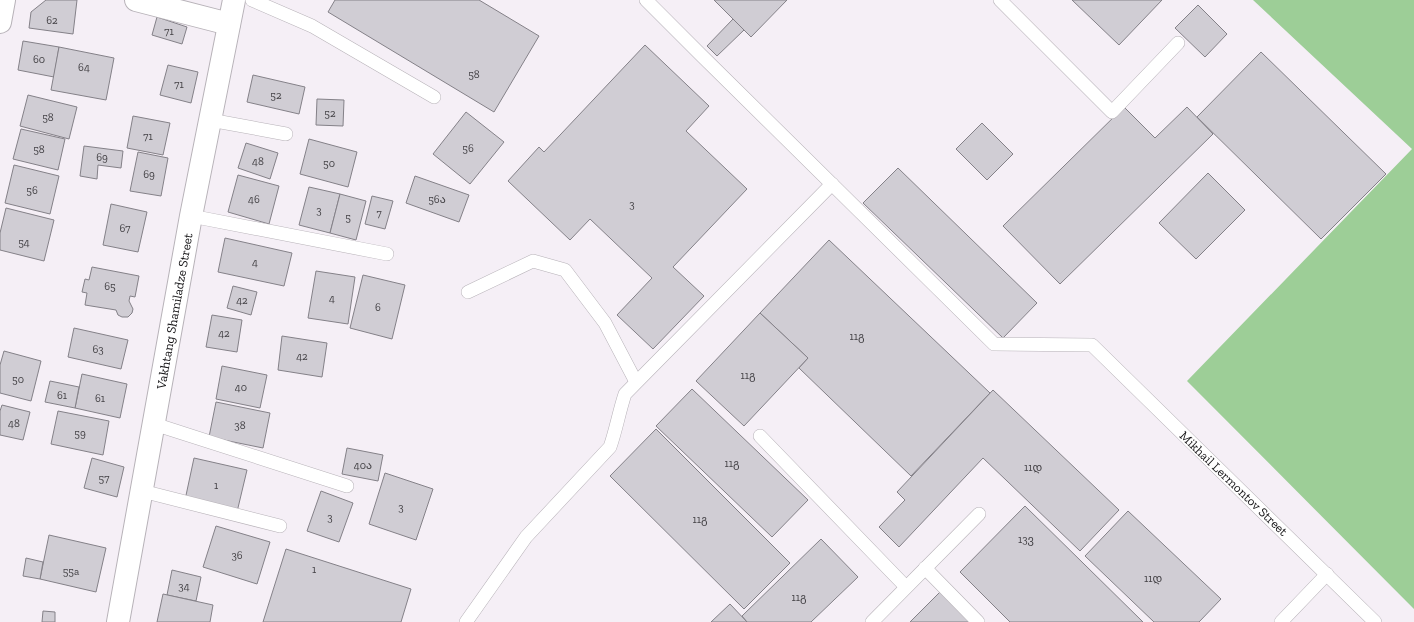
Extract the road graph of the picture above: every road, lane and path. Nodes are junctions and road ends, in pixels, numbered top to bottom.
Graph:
1 (4, 0) edge
2 (136, 0) edge
3 (234, 0) edge
4 (252, 0) edge
5 (1000, 0) edge
6 (651, 2) edge
7 (0, 22) edge
8 (229, 24) junction
9 (1178, 43) dead end
10 (434, 97) dead end
11 (210, 120) junction
12 (286, 134) dead end
13 (832, 184) junction
14 (191, 216) junction
15 (386, 254) dead end
16 (468, 292) dead end
17 (636, 382) junction
18 (154, 424) junction
19 (760, 436) dead end
20 (347, 486) dead end
21 (142, 491) junction
22 (979, 514) dead end
23 (280, 526) dead end
24 (925, 568) junction
25 (1327, 574) junction
26 (906, 587) junction
27 (118, 622) edge
28 (466, 622) edge
29 (872, 622) edge
30 (978, 622) edge
31 (1281, 622) edge
32 (1375, 622) edge

1 - 7 street
2 - 8 street
3 - 8 street, Vakhtang Shamiladze Street
4 - 10 lane
5 - 9 lane
6 - 13 lane
8 - 11 street, Vakhtang Shamiladze Street
11 - 12 lane
11 - 14 street, Vakhtang Shamiladze Street
13 - 17 lane
13 - 25 lane, Mikhail Lermontov Street
14 - 15 lane
14 - 18 street, Vakhtang Shamiladze Street
16 - 17 lane
17 - 28 lane
18 - 20 lane
18 - 21 street, Vakhtang Shamiladze Street
19 - 26 lane
21 - 23 lane
21 - 27 street, Vakhtang Shamiladze Street
22 - 24 lane
24 - 26 lane
24 - 30 lane
25 - 31 lane
25 - 32 lane, Mikhail Lermontov Street
26 - 29 lane

